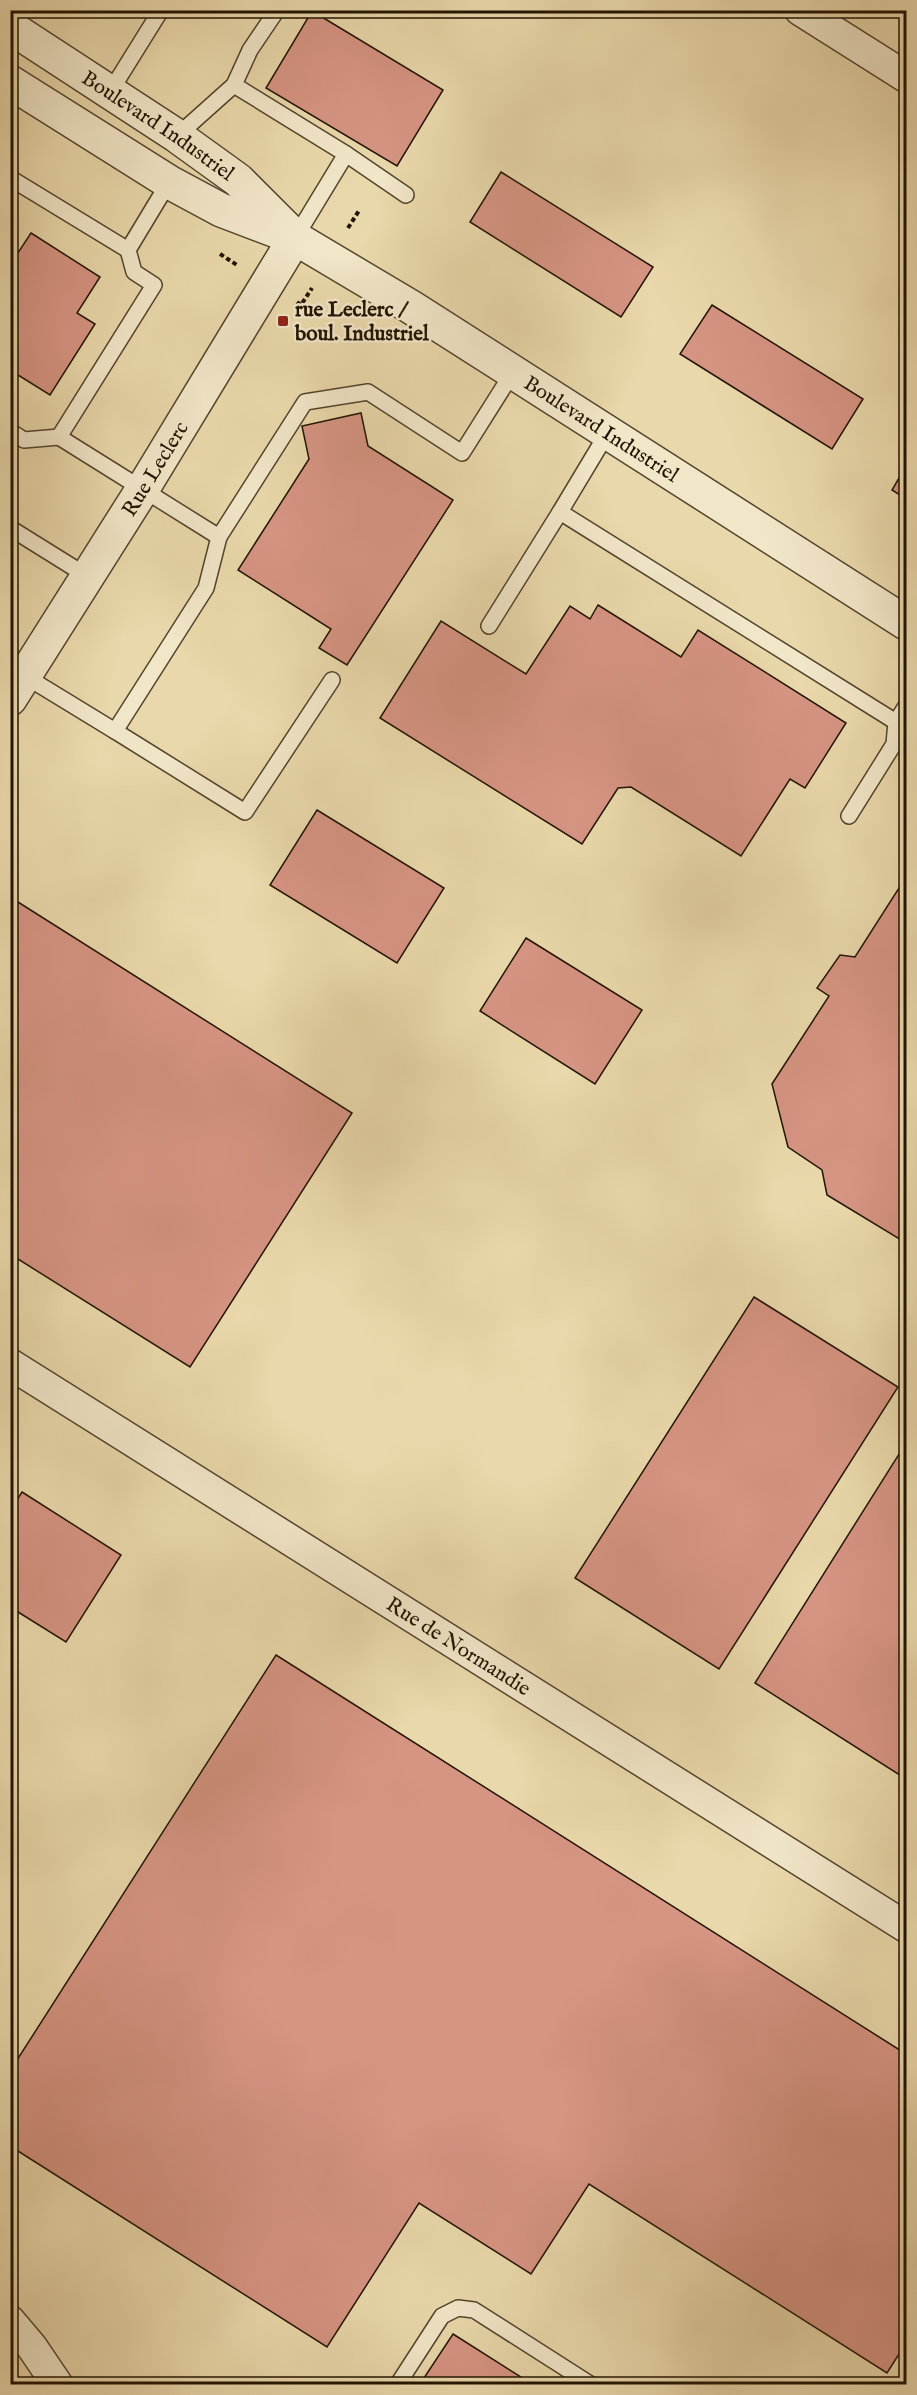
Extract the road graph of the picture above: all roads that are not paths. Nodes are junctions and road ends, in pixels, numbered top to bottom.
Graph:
1 (161, 10) edge
2 (277, 10) edge
3 (800, 10) edge
4 (10, 27) edge
5 (906, 77) edge
6 (10, 82) edge
7 (234, 85) junction
8 (110, 92) junction
9 (177, 136) junction
10 (346, 154) junction
11 (10, 178) edge
12 (169, 182) junction
13 (406, 195) dead end
14 (295, 238) junction
15 (128, 250) junction
16 (513, 372) junction
17 (10, 431) edge
18 (608, 432) junction
19 (59, 436) junction
20 (142, 490) junction
21 (560, 512) junction
22 (10, 528) edge
23 (219, 537) junction
24 (87, 576) junction
25 (906, 623) edge
26 (489, 626) dead end
27 (332, 680) dead end
28 (15, 692) edge
29 (906, 706) edge
30 (896, 722) junction
31 (115, 731) junction
32 (849, 816) dead end
33 (10, 1365) edge
34 (906, 1927) edge
35 (10, 2321) edge
36 (57, 2385) edge
37 (398, 2385) edge
38 (590, 2385) edge

1 - 8 lane
2 - 7 lane
3 - 5 street
4 - 8 street, Boulevard Industriel
6 - 12 street, Boulevard Industriel
7 - 9 lane
7 - 10 lane
8 - 9 street, Boulevard Industriel
9 - 14 street, Boulevard Industriel
10 - 13 lane
10 - 14 lane
11 - 15 lane
12 - 14 street, Boulevard Industriel
12 - 15 lane
14 - 16 street, Boulevard Industriel
14 - 20 street, Rue Leclerc
15 - 19 lane
16 - 18 street, Boulevard Industriel
16 - 23 lane
17 - 19 lane
18 - 21 lane
18 - 25 street, Boulevard Industriel
19 - 20 lane
20 - 23 lane
20 - 24 street, Rue Leclerc
21 - 26 lane
21 - 30 lane
22 - 24 lane
23 - 31 lane
24 - 28 street, Rue Leclerc
27 - 31 lane
28 - 31 lane
29 - 30 lane
30 - 32 lane
33 - 34 street, Rue de Normandie
35 - 36 street
37 - 38 lane

